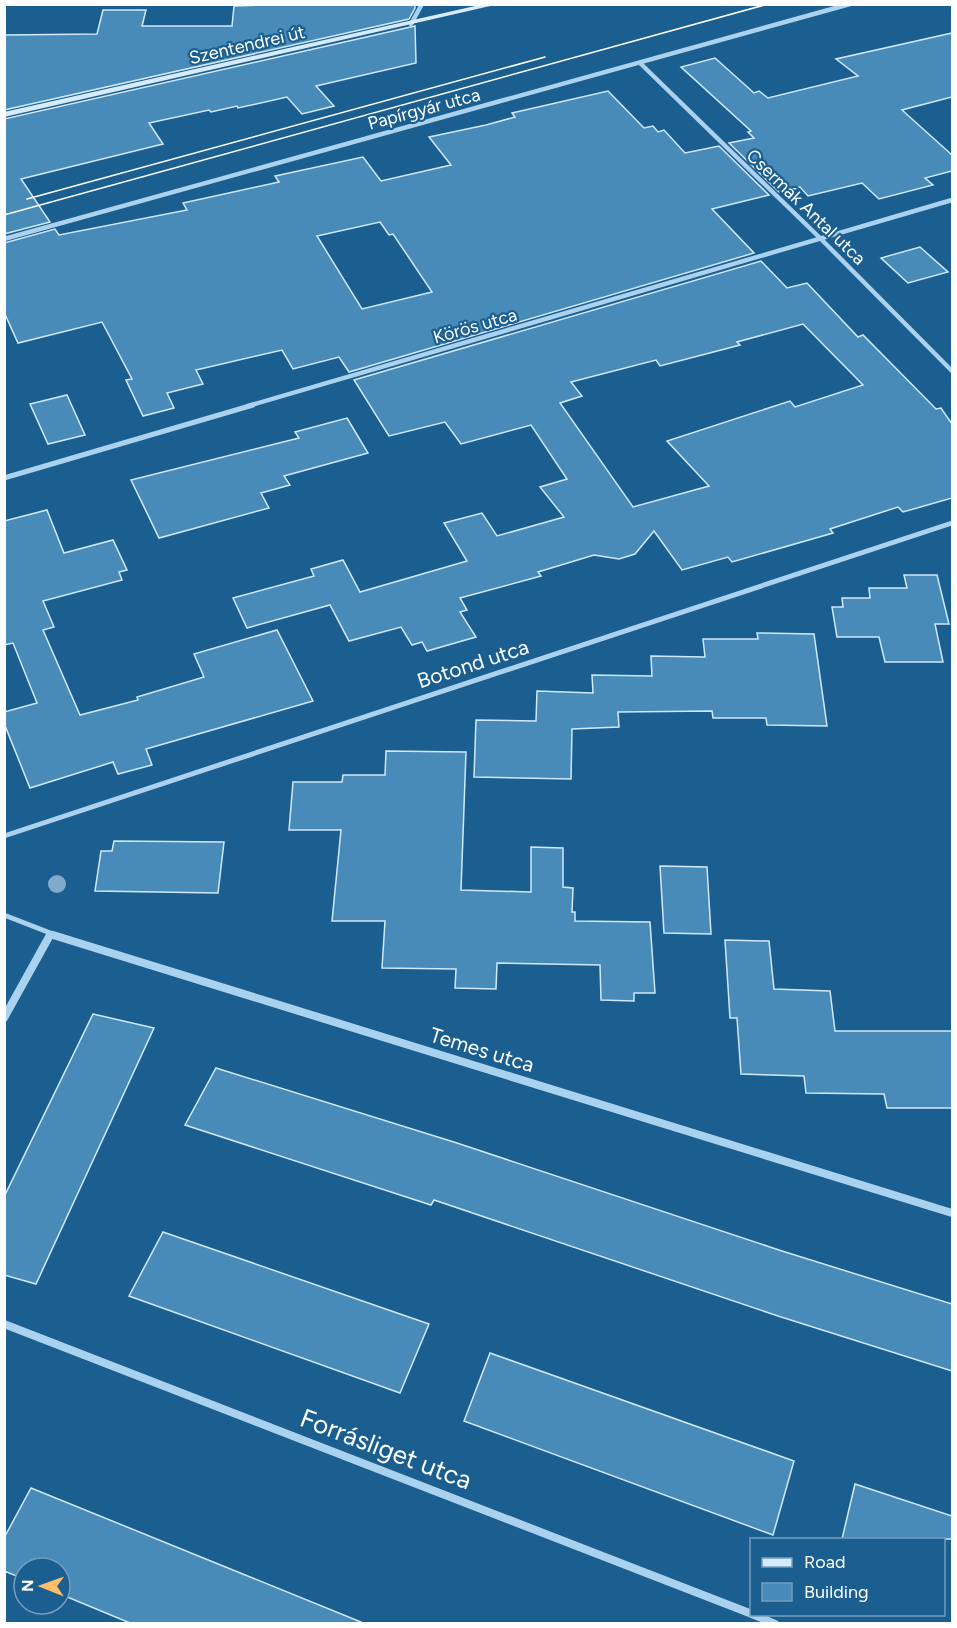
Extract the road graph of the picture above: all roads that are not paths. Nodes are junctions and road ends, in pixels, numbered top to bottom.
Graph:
1 (422, 4) edge
2 (496, 4) edge
3 (850, 4) edge
4 (476, 6) edge
5 (411, 24) junction
6 (640, 63) junction
7 (4, 115) edge
8 (952, 200) edge
9 (4, 239) edge
10 (821, 239) junction
11 (952, 371) edge
12 (4, 478) edge
13 (952, 523) edge
14 (4, 836) edge
15 (4, 915) edge
16 (50, 934) junction
17 (4, 1018) edge
18 (952, 1213) edge
19 (4, 1324) edge
20 (750, 1613) edge
21 (757, 1616) edge
22 (775, 1623) edge

1 - 5 street
2 - 4 main road, Szentendrei út
3 - 6 street, Papírgyár utca
4 - 5 main road, Szentendrei út
5 - 7 main road, Szentendrei út
6 - 9 street, Papírgyár utca
6 - 10 street, Csermák Antal utca
8 - 10 street, Körös utca
10 - 11 street, Csermák Antal utca
10 - 12 street, Körös utca
13 - 14 street, Botond utca
15 - 16 street, Temes utca
16 - 17 street
16 - 18 street, Temes utca
19 - 20 street, Forrásliget utca
21 - 22 street, Forrásliget utca

